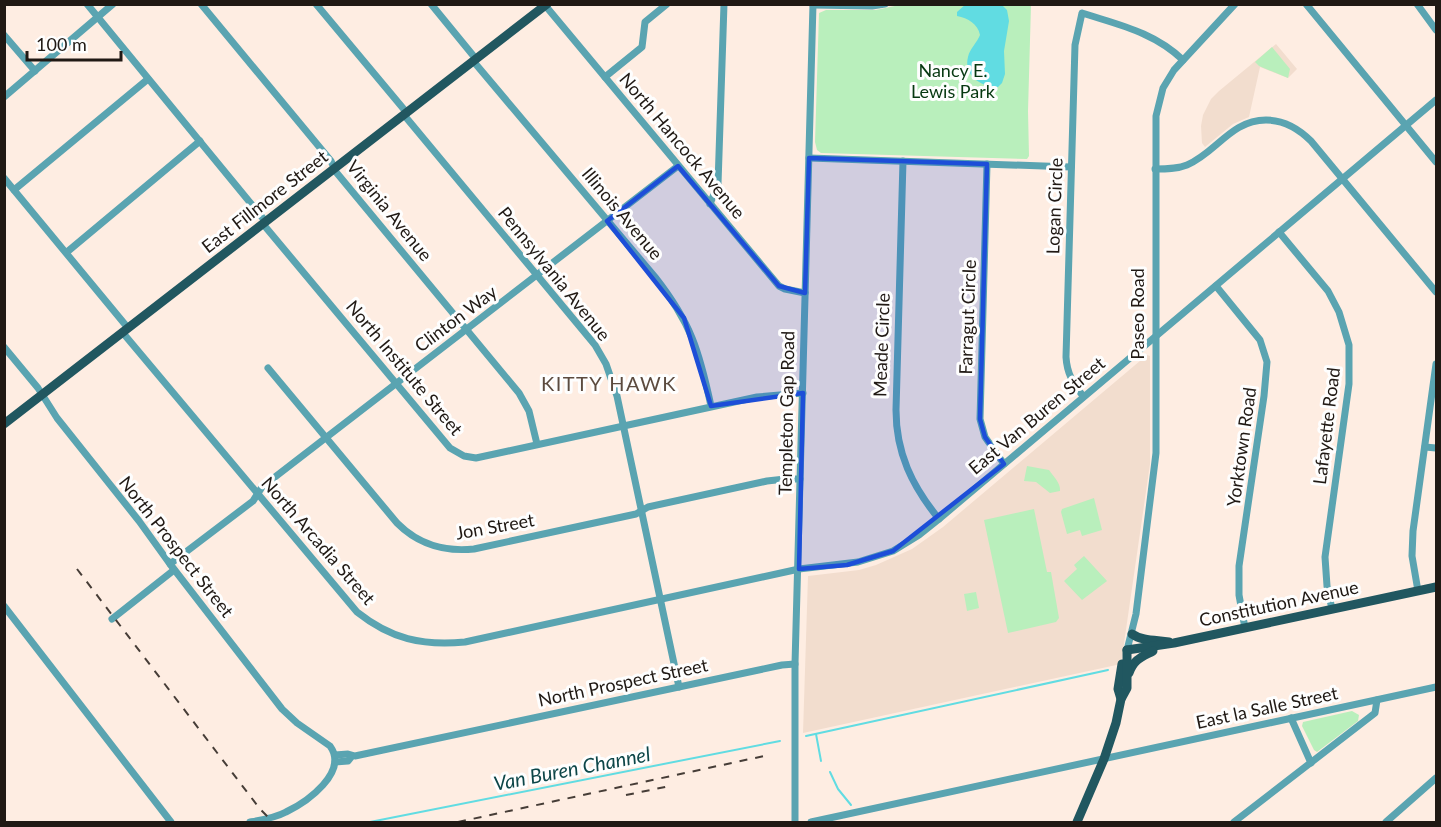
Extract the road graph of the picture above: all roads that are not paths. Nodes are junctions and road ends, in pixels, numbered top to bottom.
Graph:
1 (87, 4) edge
2 (113, 4) edge
3 (201, 4) edge
4 (316, 4) edge
5 (431, 4) edge
6 (667, 4) edge
7 (724, 4) edge
8 (885, 4) edge
9 (1235, 4) edge
10 (1306, 4) edge
11 (1417, 4) edge
12 (545, 5) edge
13 (813, 5) edge
14 (97, 18) junction
15 (1437, 30) edge
16 (4, 35) edge
17 (475, 60) junction
18 (1183, 60) junction
19 (35, 71) junction
20 (605, 77) junction
21 (148, 79) junction
22 (4, 97) edge
23 (1437, 100) edge
24 (406, 114) junction
25 (1406, 126) junction
26 (200, 141) junction
27 (809, 158) junction
28 (903, 161) junction
29 (1437, 162) edge
30 (987, 164) junction
31 (678, 166) junction
32 (1071, 167) junction
33 (334, 169) junction
34 (1155, 169) junction
35 (4, 178) edge
36 (1342, 179) junction
37 (14, 190) junction
38 (710, 204) junction
39 (607, 221) junction
40 (265, 223) junction
41 (1279, 232) junction
42 (67, 252) junction
43 (537, 276) junction
44 (1216, 286) junction
45 (1437, 292) edge
46 (805, 293) junction
47 (466, 329) junction
48 (125, 331) junction
49 (1155, 337) junction
50 (4, 347) edge
51 (1437, 364) edge
52 (268, 368) dead end
53 (396, 384) junction
54 (803, 393) junction
55 (42, 395) junction
56 (1083, 396) junction
57 (711, 406) junction
58 (4, 424) edge
59 (624, 426) junction
60 (326, 438) junction
61 (537, 444) junction
62 (1425, 447) junction
63 (1437, 448) edge
64 (1004, 464) junction
65 (800, 479) junction
66 (258, 494) junction
67 (642, 511) junction
68 (939, 519) junction
69 (172, 567) junction
70 (799, 569) junction
71 (1437, 587) edge
72 (1418, 591) junction
73 (661, 600) junction
74 (4, 606) edge
75 (1332, 609) junction
76 (112, 619) dead end
77 (1245, 628) junction
78 (1132, 634) junction
79 (1174, 643) junction
80 (1160, 646) junction
81 (1127, 650) junction
82 (795, 664) junction
83 (1128, 683) junction
84 (680, 687) junction
85 (1437, 687) edge
86 (1121, 699) junction
87 (1377, 700) junction
88 (1291, 718) junction
89 (335, 758) junction
90 (1104, 759) junction
91 (1311, 763) junction
92 (1437, 778) edge
93 (171, 822) edge
94 (250, 822) edge
95 (795, 822) edge
96 (811, 822) edge
97 (1077, 822) edge
98 (1234, 822) edge
99 (1386, 822) edge

1 - 14 street, North Institute Street
2 - 14 street
3 - 33 street, Virginia Avenue
4 - 24 street, Pennsylvania Avenue
5 - 17 street, Illinois Avenue
6 - 20 street
7 - 38 street
8 - 13 street
9 - 18 street, Paseo Road
10 - 25 street
11 - 15 street
12 - 17 main road, East Fillmore Street
12 - 20 street, North Hancock Avenue
13 - 27 street, Templeton Gap Road
14 - 19 street
14 - 21 street, North Institute Street
16 - 19 street
17 - 24 main road, East Fillmore Street
17 - 39 street, Illinois Avenue
18 - 32 street, Logan Circle
18 - 34 street, Paseo Road
19 - 22 street
20 - 31 street, North Hancock Avenue
21 - 26 street, North Institute Street
21 - 37 street
23 - 25 street, East Van Buren Street
24 - 33 main road, East Fillmore Street
24 - 43 street, Pennsylvania Avenue
25 - 29 street
25 - 36 street, East Van Buren Street
26 - 40 street, North Institute Street
26 - 42 street
27 - 28 street
27 - 46 street, Templeton Gap Road
28 - 30 street
28 - 68 street, Meade Circle
30 - 32 street
30 - 64 street, Farragut Circle
31 - 38 street, North Hancock Avenue
31 - 39 street, Clinton Way
32 - 56 street, Logan Circle
33 - 40 main road, East Fillmore Street
33 - 47 street, Virginia Avenue
34 - 36 street
34 - 49 street, Paseo Road
35 - 37 street, North Arcadia Street
36 - 41 street, East Van Buren Street
36 - 45 street
37 - 42 street, North Arcadia Street
38 - 46 street, North Hancock Avenue
39 - 43 street, Clinton Way
39 - 57 street, Illinois Avenue
40 - 48 main road, East Fillmore Street
40 - 53 street, North Institute Street
41 - 44 street, East Van Buren Street
41 - 75 street, Lafayette Road
42 - 48 street, North Arcadia Street
43 - 47 street, Clinton Way
43 - 59 street, Pennsylvania Avenue
44 - 49 street, East Van Buren Street
44 - 77 street, Yorktown Road
46 - 54 street, Templeton Gap Road
47 - 53 street, Clinton Way
47 - 61 street, Virginia Avenue
48 - 55 main road, East Fillmore Street
48 - 66 street, North Arcadia Street
49 - 56 street, East Van Buren Street
49 - 78 street, Paseo Road
50 - 55 street, North Prospect Street
51 - 62 street
52 - 60 street, Jon Street
53 - 60 street, Clinton Way
53 - 61 street, North Institute Street
54 - 57 street, North Institute Street
54 - 65 street, Templeton Gap Road
55 - 58 main road, East Fillmore Street
55 - 69 street, North Prospect Street
56 - 64 street, East Van Buren Street
57 - 59 street, North Institute Street
59 - 61 street, North Institute Street
59 - 67 street, Pennsylvania Avenue
60 - 66 street, Clinton Way
60 - 67 street, Jon Street
62 - 63 street
62 - 72 street
64 - 68 street, East Van Buren Street
65 - 67 street, Jon Street
65 - 70 street, Templeton Gap Road
66 - 69 street, Clinton Way
66 - 73 street, North Arcadia Street
67 - 73 street, Pennsylvania Avenue
68 - 70 street, East Van Buren Street
69 - 76 street, Clinton Way
69 - 89 street, North Prospect Street
70 - 73 street, North Arcadia Street
70 - 82 street, Templeton Gap Road
71 - 72 main road, Constitution Avenue
72 - 75 main road, Constitution Avenue
73 - 84 street, Pennsylvania Avenue
74 - 93 street
75 - 77 main road, Constitution Avenue
77 - 79 main road, Constitution Avenue
78 - 79 main road
78 - 81 street, Paseo Road
79 - 80 main road, Constitution Avenue
80 - 81 main road, Constitution Avenue
80 - 83 main road
81 - 83 main road, Paseo Road
81 - 86 main road, Paseo Road
82 - 84 street, North Prospect Street
82 - 95 street, Templeton Gap Road
83 - 86 main road, Paseo Road
84 - 89 street, North Prospect Street
85 - 87 street, East la Salle Street
86 - 90 main road, Paseo Road
87 - 88 street, East la Salle Street
87 - 91 street
88 - 90 street, East la Salle Street
88 - 91 street
89 - 94 street
90 - 96 street, East la Salle Street
90 - 97 main road, Paseo Road
91 - 98 street
92 - 99 street

